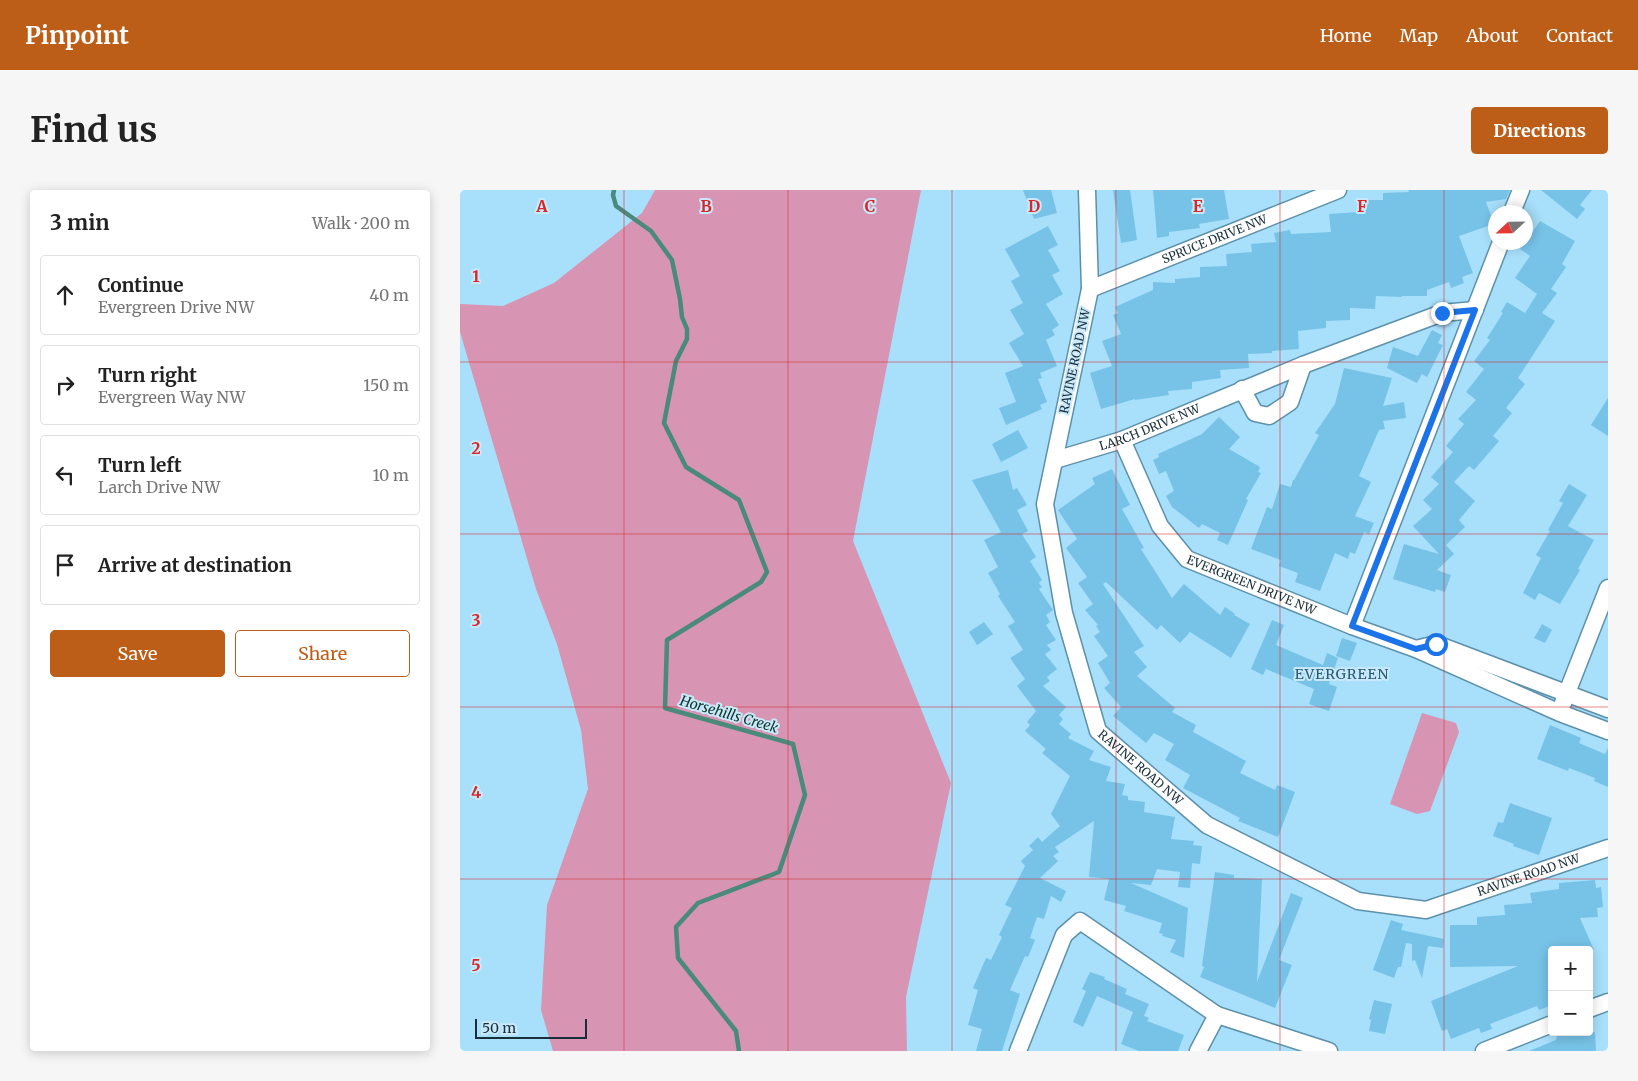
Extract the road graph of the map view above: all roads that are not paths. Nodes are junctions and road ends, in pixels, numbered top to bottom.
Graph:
1 (1087, 190) edge
2 (1338, 190) edge
3 (1521, 190) edge
4 (1515, 205) edge
5 (1498, 250) edge
6 (1090, 289) junction
7 (1475, 310) junction
8 (1303, 364) junction
9 (1242, 389) junction
10 (1122, 440) junction
11 (1055, 460) junction
12 (1608, 588) edge
13 (1352, 626) junction
14 (1416, 649) junction
15 (1566, 693) junction
16 (1608, 709) edge
17 (1560, 713) junction
18 (1608, 731) edge
19 (1608, 848) edge
20 (1608, 1002) edge
21 (1593, 1008) edge
22 (1217, 1015) junction
23 (1548, 1026) edge
24 (1018, 1051) edge
25 (1198, 1051) edge
26 (1329, 1051) edge
27 (1484, 1051) edge

1 - 6 street, RAVINE ROAD NW
2 - 6 street, SPRUCE DRIVE NW
3 - 4 street
5 - 7 street
6 - 11 street, RAVINE ROAD NW
7 - 8 street, LARCH DRIVE NW
7 - 13 street
8 - 9 street, LARCH DRIVE NW
8 - 9 street
9 - 10 street, LARCH DRIVE NW
10 - 11 street, LARCH DRIVE NW
10 - 13 street, EVERGREEN DRIVE NW
11 - 19 street, RAVINE ROAD NW
12 - 15 street
13 - 14 street, EVERGREEN DRIVE NW
14 - 15 street, EVERGREEN DRIVE NW
14 - 17 street, EVERGREEN DRIVE NW
15 - 16 street, EVERGREEN DRIVE NW
15 - 17 street
17 - 18 street, EVERGREEN DRIVE NW
20 - 21 street
22 - 24 street
22 - 25 street
22 - 26 street
23 - 27 street

